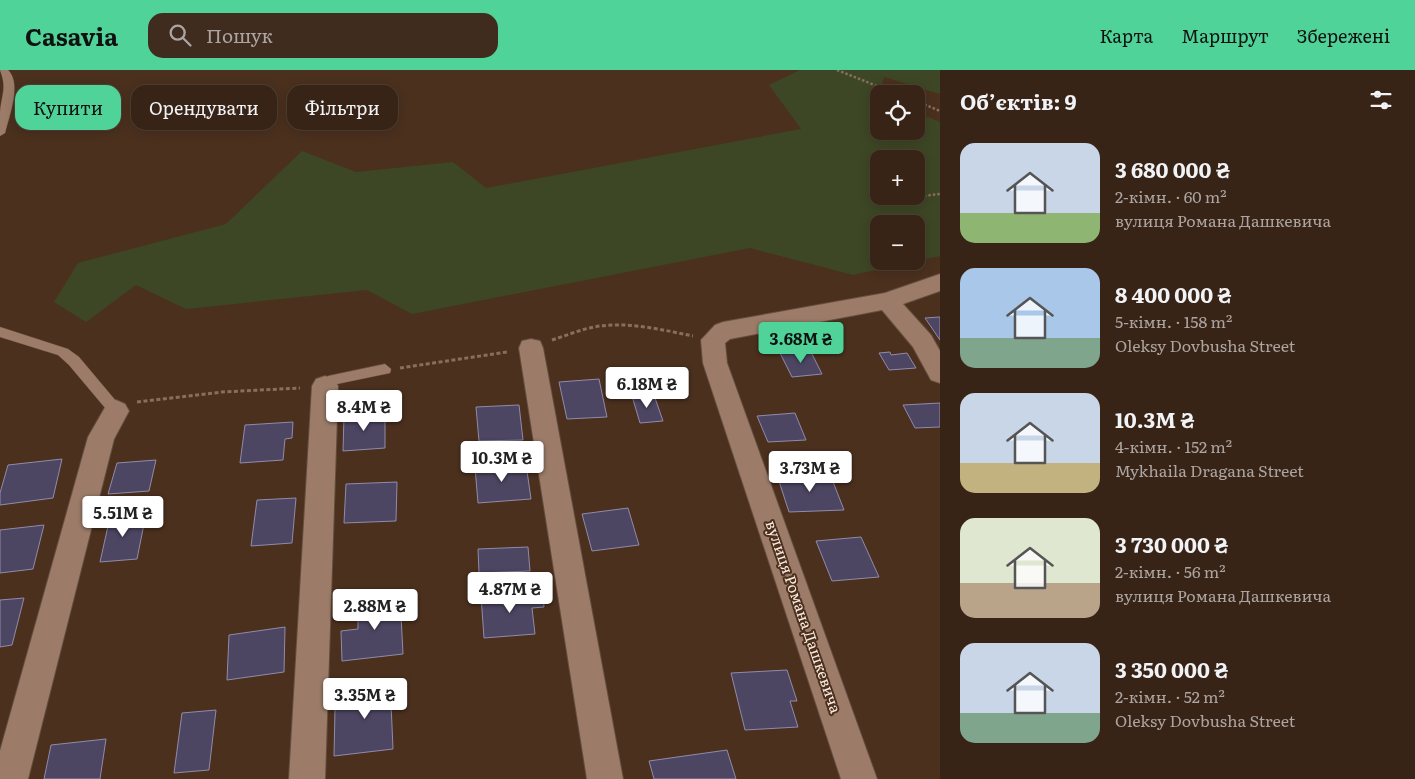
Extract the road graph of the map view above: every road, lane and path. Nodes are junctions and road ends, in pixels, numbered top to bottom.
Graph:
1 (3, 70) edge
2 (837, 70) edge
3 (874, 85) edge
4 (925, 105) edge
5 (940, 111) edge
6 (0, 133) edge
7 (940, 194) edge
8 (925, 196) edge
9 (940, 282) edge
10 (887, 301) junction
11 (0, 332) edge
12 (532, 348) dead end
13 (385, 370) dead end
14 (940, 373) edge
15 (325, 386) junction
16 (116, 412) junction
17 (10, 779) edge
18 (307, 779) edge
19 (605, 779) edge
20 (859, 779) edge

1 - 6 lane
2 - 3 path
4 - 5 path
7 - 8 path
9 - 10 street
10 - 14 street
10 - 20 street, вулиця Романа Дашкевича
11 - 16 lane
12 - 19 street
13 - 15 lane
15 - 16 path
15 - 18 street
16 - 17 street

